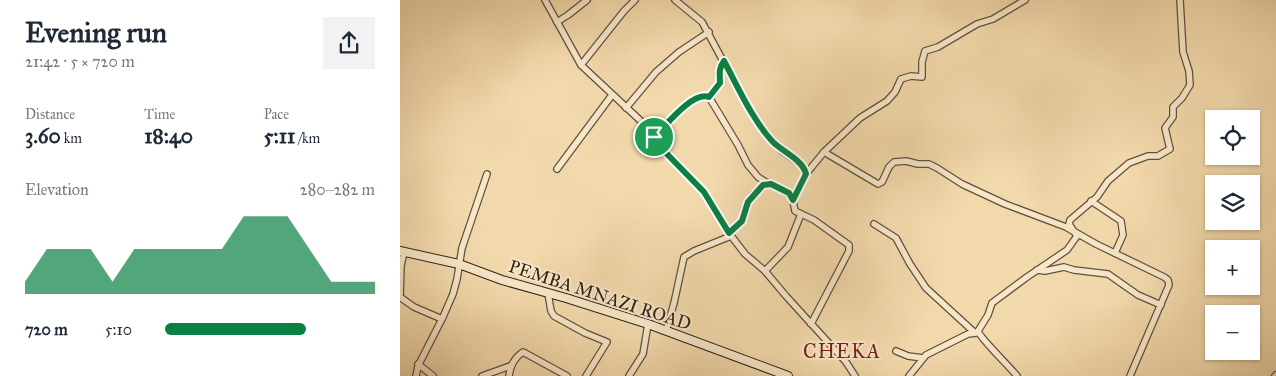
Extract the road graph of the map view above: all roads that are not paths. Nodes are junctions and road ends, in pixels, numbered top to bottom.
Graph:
1 (545, 0) edge
2 (587, 0) edge
3 (635, 0) edge
4 (674, 0) edge
5 (1024, 0) edge
6 (1180, 0) edge
7 (557, 22) junction
8 (709, 32) junction
9 (724, 61) junction
10 (580, 65) junction
11 (612, 95) junction
12 (709, 97) junction
13 (626, 108) junction
14 (654, 137) junction
15 (824, 152) junction
16 (557, 169) dead end
17 (487, 174) dead end
18 (806, 174) junction
19 (768, 183) junction
20 (793, 200) junction
21 (1091, 201) junction
22 (801, 214) junction
23 (874, 224) dead end
24 (1075, 231) junction
25 (730, 234) junction
26 (402, 252) edge
27 (1115, 253) junction
28 (459, 264) junction
29 (1037, 270) junction
30 (765, 271) junction
31 (548, 293) junction
32 (400, 298) edge
33 (1161, 304) junction
34 (442, 319) junction
35 (648, 324) junction
36 (811, 324) junction
37 (666, 331) junction
38 (976, 333) junction
39 (896, 351) dead end
40 (923, 358) junction
41 (418, 364) junction
42 (510, 366) junction
43 (416, 376) edge
44 (433, 376) edge
45 (482, 376) edge
46 (509, 376) edge
47 (567, 376) edge
48 (586, 376) edge
49 (629, 376) edge
50 (788, 376) edge
51 (855, 376) edge
52 (909, 376) edge
53 (1017, 376) edge
54 (1130, 376) edge

1 - 7 street
2 - 7 street
3 - 10 street
4 - 8 street
5 - 15 street
6 - 21 street
7 - 10 street
8 - 9 street
8 - 13 street
9 - 12 street
9 - 18 street
10 - 11 street
11 - 13 street
11 - 16 street
12 - 14 street
12 - 19 street
13 - 14 street
14 - 25 street
15 - 18 street
15 - 24 street
17 - 28 street
18 - 20 street
19 - 20 street
19 - 25 street
20 - 22 street
21 - 24 street
21 - 27 street
22 - 30 street
22 - 36 street
23 - 38 street
24 - 27 street
24 - 29 street
25 - 30 street
25 - 37 street
26 - 28 main road, PEMBA MNAZI ROAD
26 - 32 street
27 - 33 street
28 - 31 main road, PEMBA MNAZI ROAD
28 - 34 street
29 - 33 street
29 - 38 street
30 - 36 street
31 - 35 main road, PEMBA MNAZI ROAD
31 - 48 street
32 - 34 street
33 - 54 street
34 - 41 street
35 - 37 main road, PEMBA MNAZI ROAD
35 - 49 street
36 - 51 street
37 - 50 main road, PEMBA MNAZI ROAD
38 - 40 street
38 - 53 street
39 - 40 street
40 - 52 street
41 - 43 street
41 - 44 street
42 - 45 street
42 - 46 street
42 - 47 street

